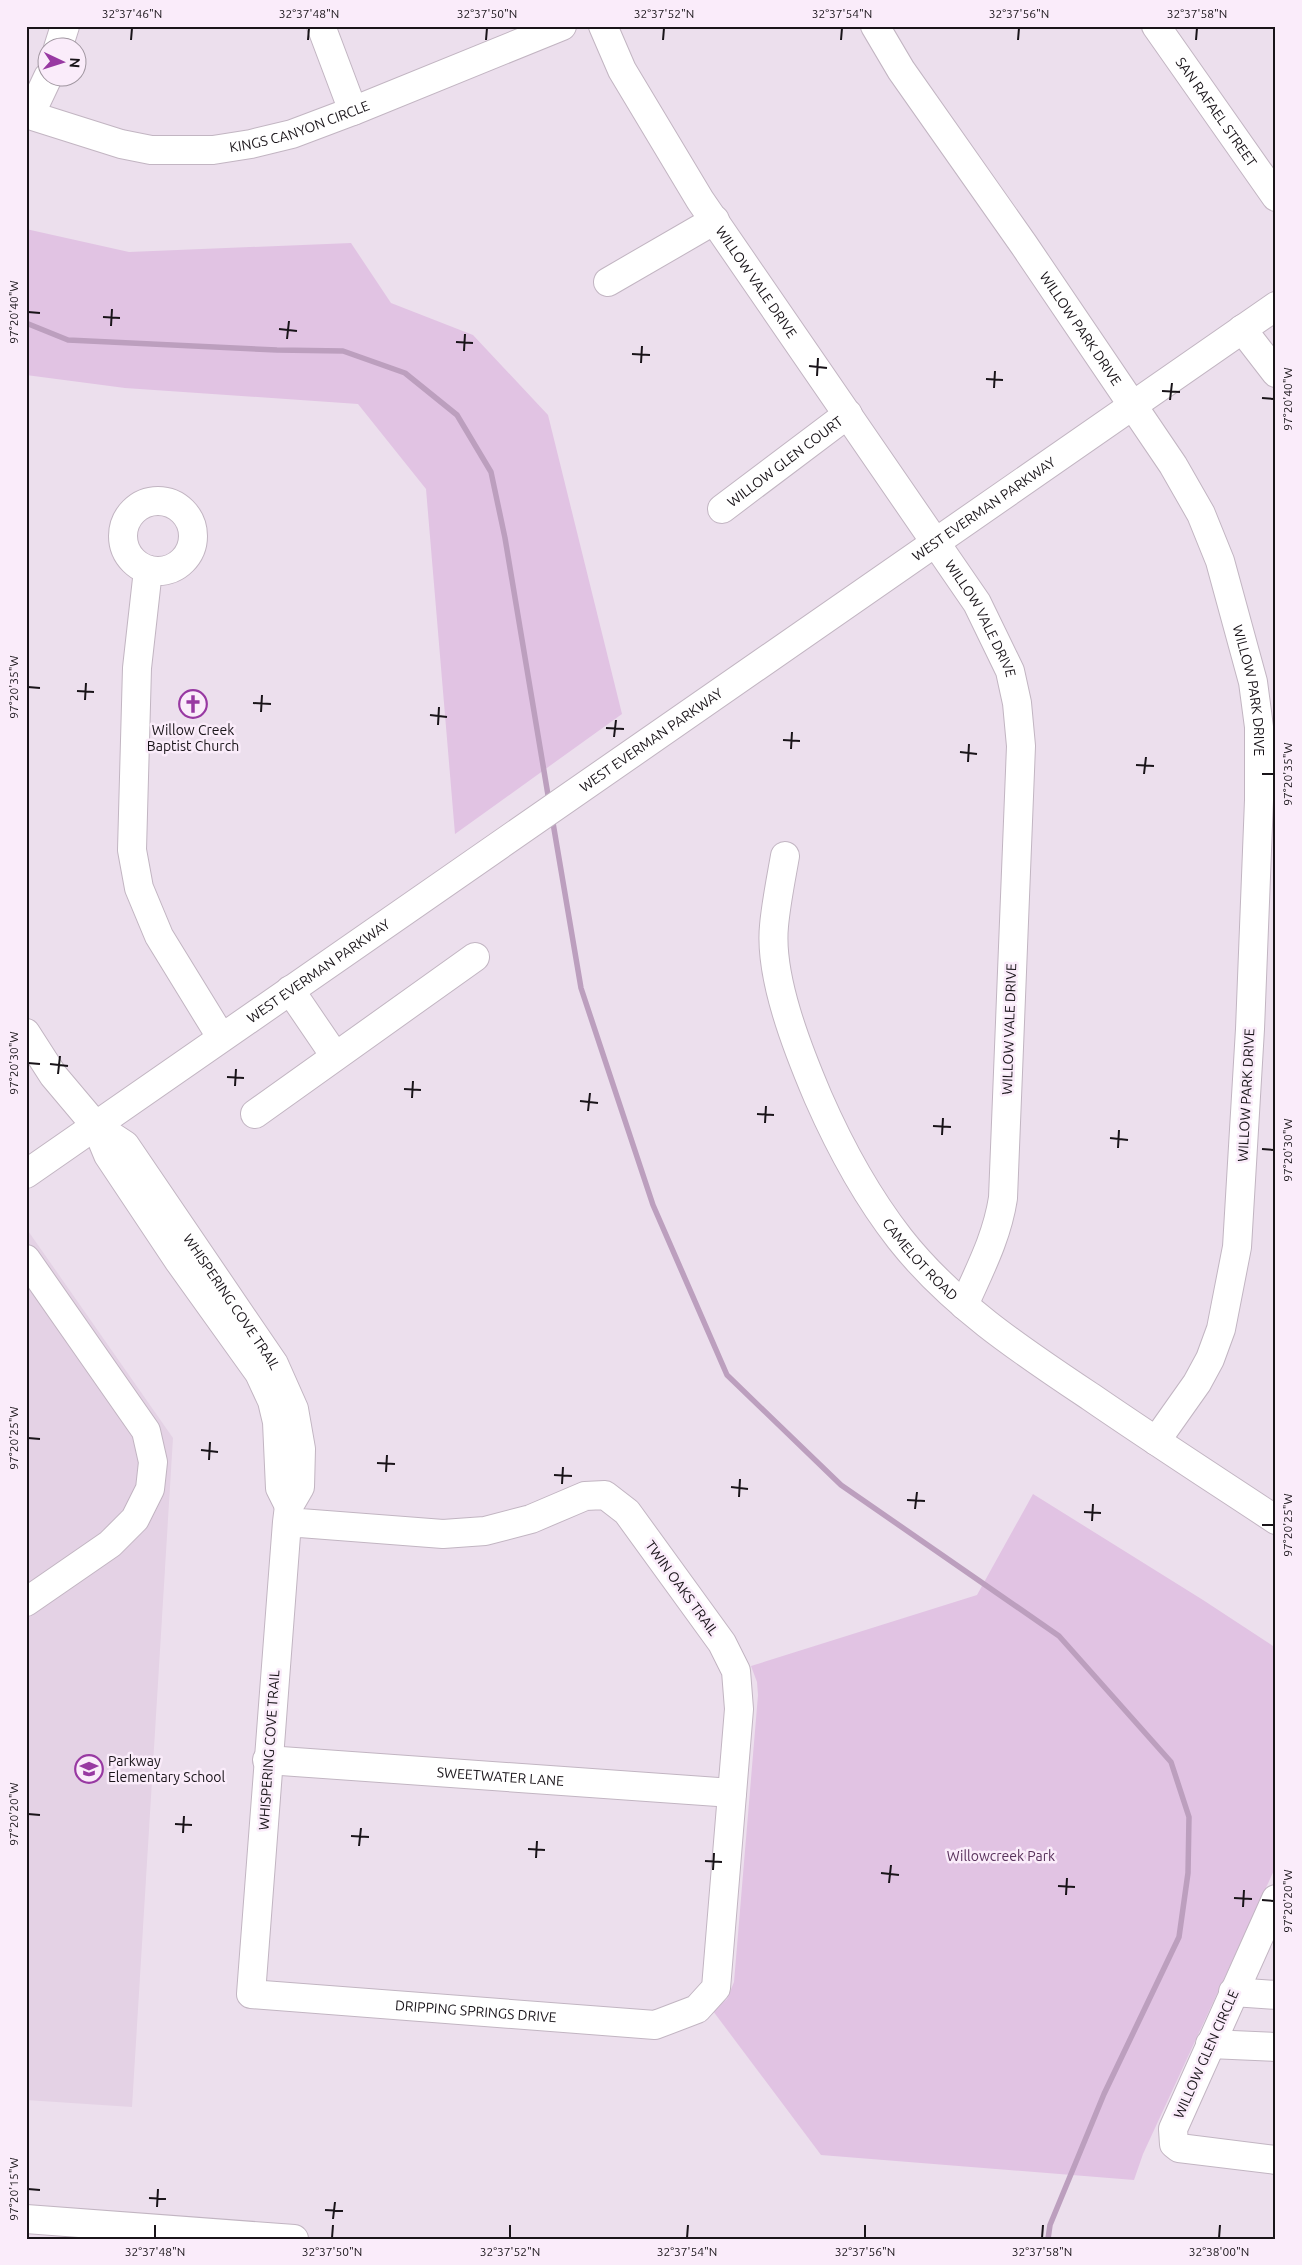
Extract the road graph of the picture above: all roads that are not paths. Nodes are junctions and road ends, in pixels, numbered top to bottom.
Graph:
1 (65, 26) edge
2 (321, 26) edge
3 (562, 26) edge
4 (604, 26) edge
5 (875, 26) edge
6 (1156, 26) edge
7 (61, 38) edge
8 (42, 88) edge
9 (353, 111) junction
10 (28, 115) edge
11 (1276, 197) edge
12 (715, 220) junction
13 (608, 282) dead end
14 (1276, 306) edge
15 (1242, 329) junction
16 (1276, 373) edge
17 (1133, 405) junction
18 (848, 414) junction
19 (722, 509) dead end
20 (936, 542) junction
21 (148, 570) dead end
22 (1266, 703) edge
23 (785, 856) dead end
24 (475, 957) dead end
25 (290, 990) junction
26 (26, 1033) edge
27 (221, 1037) junction
28 (335, 1056) junction
29 (255, 1114) dead end
30 (96, 1126) junction
31 (26, 1174) edge
32 (26, 1258) edge
33 (964, 1305) junction
34 (1156, 1441) junction
35 (288, 1514) junction
36 (1276, 1520) edge
37 (26, 1602) edge
38 (268, 1760) junction
39 (732, 1793) junction
40 (1276, 1899) edge
41 (1233, 1992) junction
42 (251, 1994) joint
43 (1276, 1995) edge
44 (697, 2009) joint
45 (1210, 2044) junction
46 (1276, 2048) edge
47 (1276, 2160) edge
48 (26, 2219) edge
49 (294, 2239) edge

1 - 7 street
2 - 9 street
3 - 9 street, KINGS CANYON CIRCLE
4 - 12 street, WILLOW VALE DRIVE
5 - 17 street, WILLOW PARK DRIVE
6 - 11 street, SAN RAFAEL STREET
8 - 10 street
9 - 10 street, KINGS CANYON CIRCLE
12 - 13 street
12 - 18 street, WILLOW VALE DRIVE
14 - 15 street, WEST EVERMAN PARKWAY
15 - 16 street
15 - 17 street, WEST EVERMAN PARKWAY
17 - 20 street, WEST EVERMAN PARKWAY
17 - 22 street, WILLOW PARK DRIVE
18 - 19 street, WILLOW GLEN COURT
18 - 20 street, WILLOW VALE DRIVE
20 - 25 street, WEST EVERMAN PARKWAY
20 - 33 street, WILLOW VALE DRIVE
21 - 27 street
22 - 34 street, WILLOW PARK DRIVE
23 - 33 street, CAMELOT ROAD
24 - 28 street
25 - 27 street, WEST EVERMAN PARKWAY
25 - 28 street
26 - 30 street, WHISPERING COVE TRAIL
27 - 30 street, WEST EVERMAN PARKWAY
28 - 29 street
30 - 31 street, WEST EVERMAN PARKWAY
30 - 35 street, WHISPERING COVE TRAIL
32 - 37 street
33 - 34 street, CAMELOT ROAD
34 - 36 street, CAMELOT ROAD
35 - 38 street, WHISPERING COVE TRAIL
35 - 39 street, TWIN OAKS TRAIL
38 - 39 street, SWEETWATER LANE
38 - 42 street, WHISPERING COVE TRAIL
39 - 44 street, TWIN OAKS TRAIL
40 - 41 street, WILLOW GLEN CIRCLE
41 - 43 street
41 - 45 street, WILLOW GLEN CIRCLE
42 - 44 street, DRIPPING SPRINGS DRIVE
45 - 46 street
45 - 47 street, WILLOW GLEN CIRCLE
48 - 49 street

